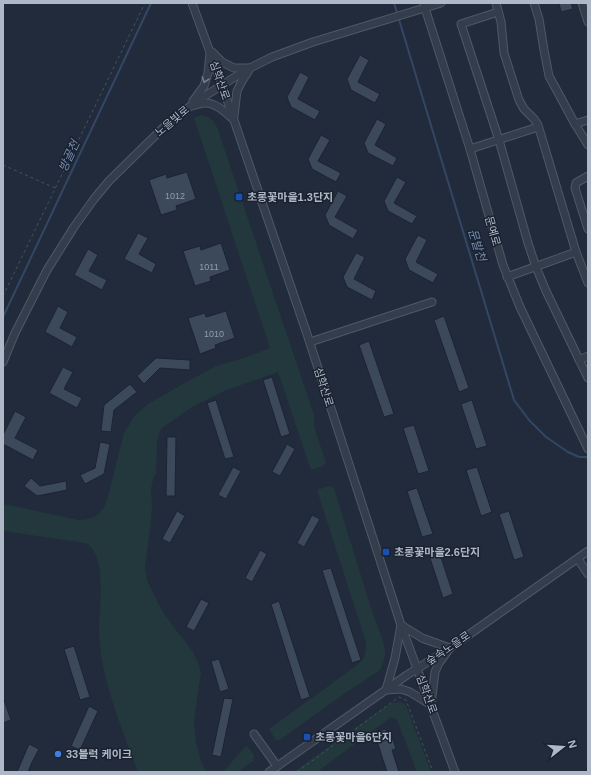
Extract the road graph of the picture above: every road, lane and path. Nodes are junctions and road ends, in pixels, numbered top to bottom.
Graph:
1 (145, 3) edge
2 (192, 3) edge
3 (441, 3) edge
4 (496, 3) edge
5 (534, 3) edge
6 (582, 3) edge
7 (424, 6) edge
8 (498, 12) junction
9 (588, 22) edge
10 (210, 50) junction
11 (250, 68) junction
12 (222, 85) junction
13 (190, 106) junction
14 (234, 120) junction
15 (588, 120) edge
16 (575, 124) junction
17 (538, 127) junction
18 (499, 140) junction
19 (588, 145) edge
20 (470, 149) junction
21 (3, 165) edge
22 (588, 176) edge
23 (56, 188) junction
24 (588, 229) edge
25 (576, 252) junction
26 (536, 267) junction
27 (508, 277) junction
28 (588, 283) edge
29 (3, 296) edge
30 (432, 302) dead end
31 (310, 342) junction
32 (588, 356) edge
33 (579, 360) junction
34 (3, 362) edge
35 (588, 378) edge
36 (585, 434) edge
37 (588, 449) edge
38 (588, 551) edge
39 (578, 559) junction
40 (588, 574) edge
41 (401, 625) junction
42 (450, 648) junction
43 (418, 668) junction
44 (386, 690) junction
45 (431, 706) junction
46 (254, 734) dead end
47 (277, 766) junction
48 (270, 772) edge
49 (297, 772) edge
50 (433, 772) edge
51 (455, 772) edge

1 - 23 path
2 - 10 street, 심학산로
3 - 7 street, 노을빛로
4 - 8 street
5 - 16 street
6 - 9 street
7 - 11 street, 노을빛로
7 - 20 street, 문예로
8 - 17 street
8 - 18 street
10 - 11 street
10 - 12 street, 심학산로
10 -> 13 street
11 - 12 street, 노을빛로
11 - 14 street
12 - 13 street, 노을빛로
12 - 14 street, 심학산로
13 - 14 street
13 - 34 street, 노을빛로
14 - 31 street, 심학산로
15 - 16 street
16 - 19 street
17 - 18 street
17 - 25 street
18 - 20 street
18 - 26 street
20 - 27 street, 문예로
21 - 23 path
22 - 24 street
23 - 29 path
25 - 26 street
25 - 28 street
26 - 27 street
26 - 33 street
27 - 36 street, 문예로
30 - 31 street
31 - 41 street, 심학산로
32 - 33 street
33 - 35 street
36 - 37 street, 문예로
38 - 39 street, 숲속노을로
39 - 40 street
39 - 42 street, 숲속노을로
41 - 42 street
41 - 43 street, 심학산로
41 - 44 street
42 - 43 street, 숲속노을로
42 - 45 street
43 - 44 street, 숲속노을로
43 - 45 street, 심학산로
44 - 45 street
44 - 47 street, 숲속노을로
45 - 51 street, 심학산로
46 - 47 street
47 - 48 street, 숲속노을로
49 - 50 path

